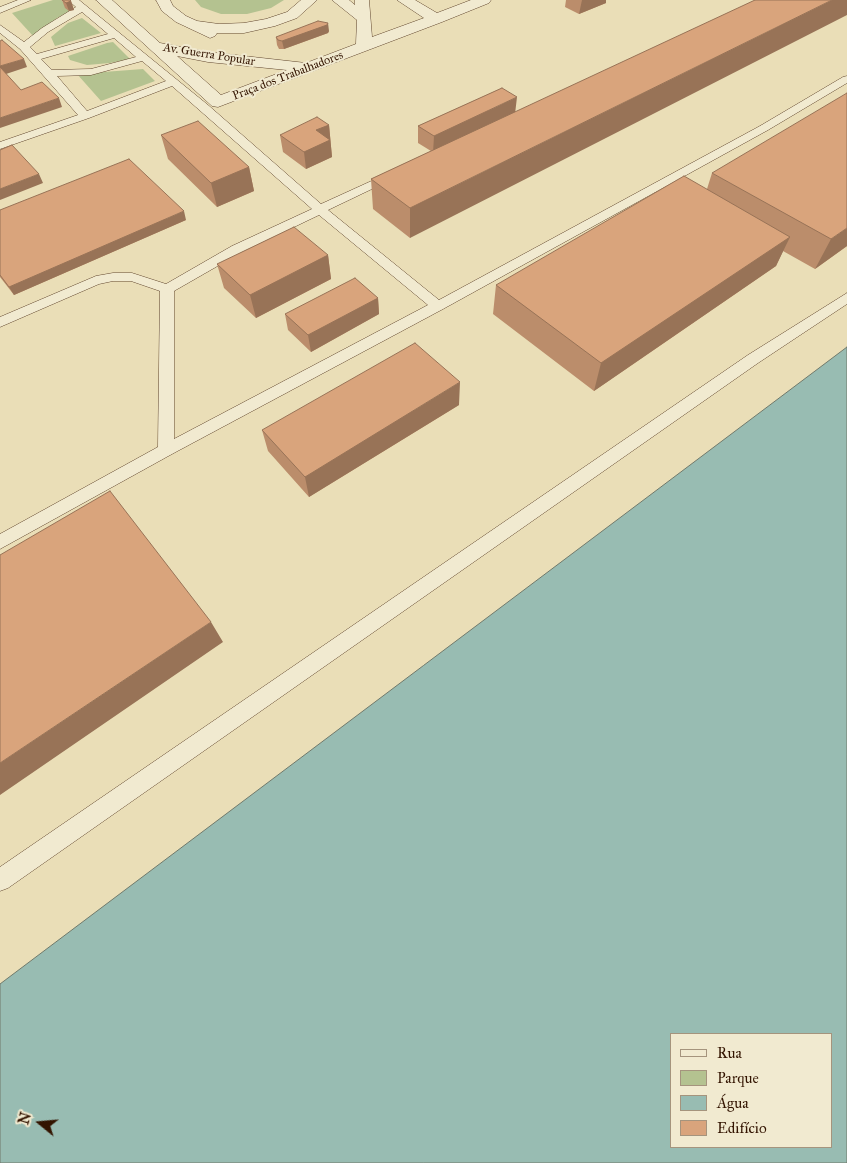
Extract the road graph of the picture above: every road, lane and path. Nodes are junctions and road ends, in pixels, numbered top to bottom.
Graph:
1 (26, 0) edge
2 (72, 0) edge
3 (103, 0) edge
4 (163, 0) edge
5 (310, 0) edge
6 (339, 0) edge
7 (362, 0) edge
8 (404, 0) edge
9 (484, 0) edge
10 (82, 8) junction
11 (0, 10) edge
12 (364, 18) junction
13 (437, 19) junction
14 (194, 25) junction
15 (0, 28) edge
16 (115, 35) junction
17 (364, 46) junction
18 (24, 47) junction
19 (148, 52) junction
20 (34, 58) junction
21 (263, 63) junction
22 (309, 68) junction
23 (49, 73) junction
24 (847, 79) edge
25 (172, 82) junction
26 (211, 105) junction
27 (85, 116) junction
28 (0, 146) edge
29 (407, 169) edge
30 (319, 209) junction
31 (168, 290) junction
32 (847, 298) edge
33 (438, 306) junction
34 (0, 322) edge
35 (166, 450) junction
36 (0, 542) edge
37 (0, 880) edge

1 - 11 lane
2 - 10 lane
3 - 19 street, Praça dos Trabalhadores
4 - 14 street, Av. Guerra Popular
5 - 14 street
6 - 12 street
7 - 12 street
8 - 13 street
9 - 13 street, Praça dos Trabalhadores
10 - 16 lane
10 - 18 lane
12 - 17 street
13 - 17 street, Praça dos Trabalhadores
14 - 21 street, Av. Guerra Popular
15 - 18 lane
16 - 19 lane
16 - 20 lane
17 - 22 street, Praça dos Trabalhadores
18 - 20 lane
19 - 21 street, Av. Guerra Popular
19 - 23 lane
19 - 25 lane
19 - 26 street, Praça dos Trabalhadores
20 - 23 lane
21 - 22 street, Av. Guerra Popular
22 - 26 street, Praça dos Trabalhadores
23 - 27 lane
24 - 33 lane
25 - 26 lane
25 - 27 lane
26 - 30 lane
27 - 28 lane
29 - 30 lane
30 - 31 lane
30 - 33 lane
31 - 34 lane
31 - 35 lane
32 - 37 lane
33 - 35 lane
35 - 36 lane

